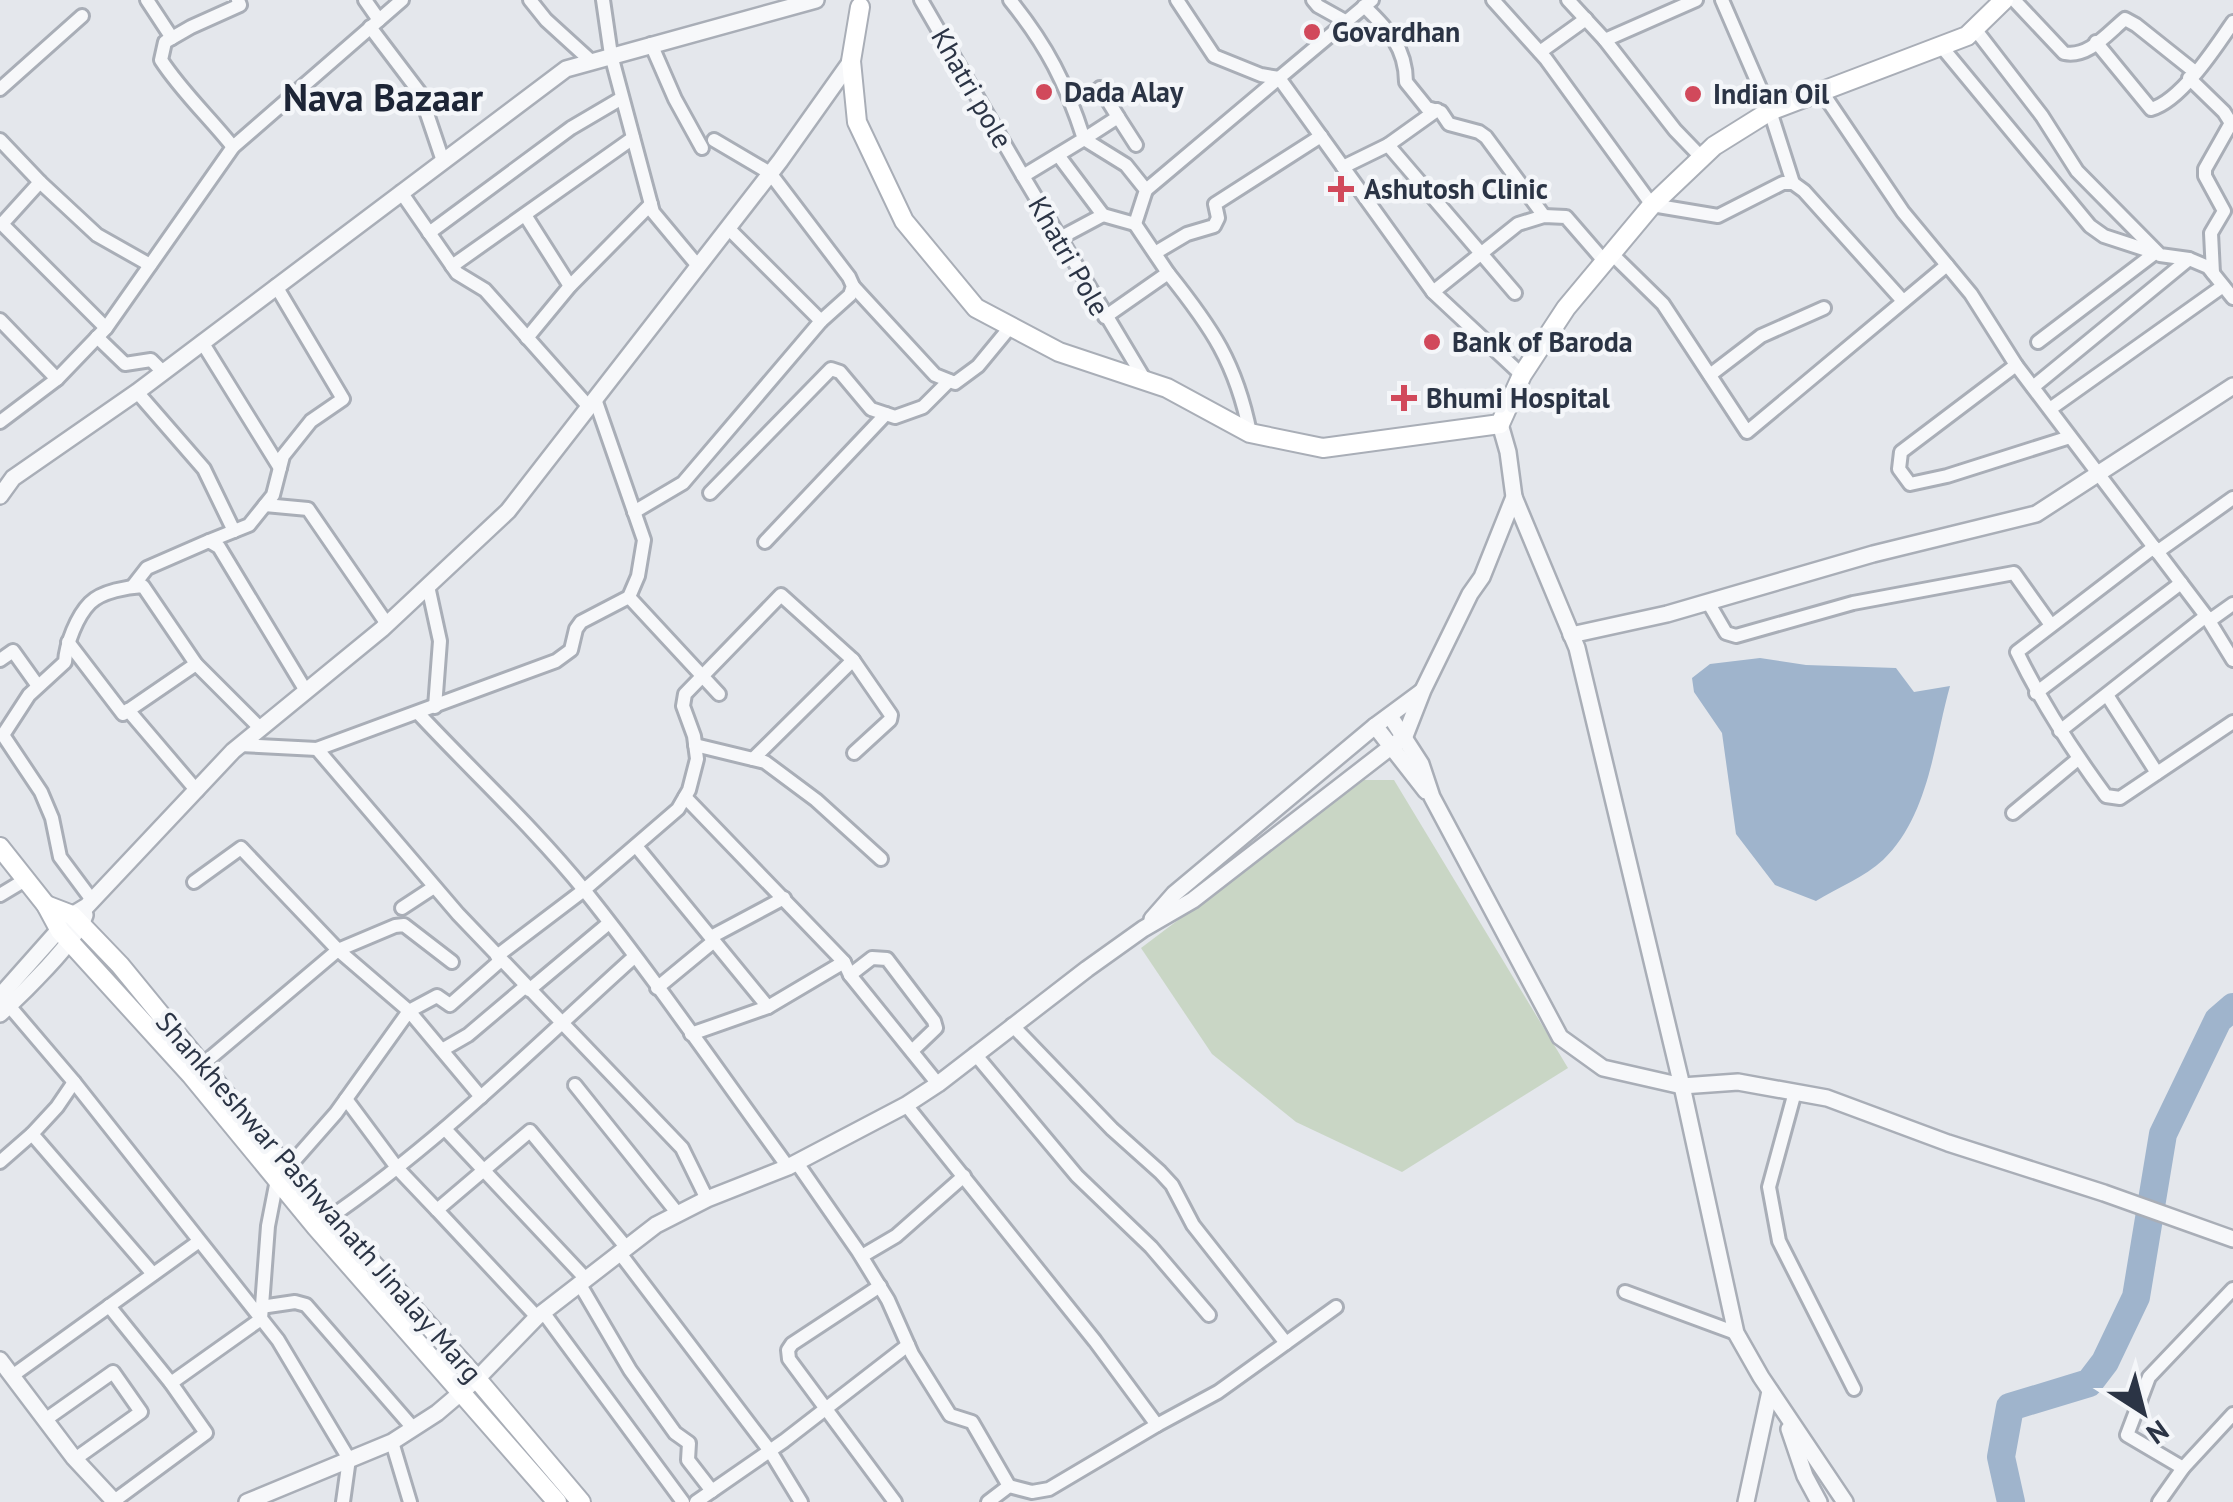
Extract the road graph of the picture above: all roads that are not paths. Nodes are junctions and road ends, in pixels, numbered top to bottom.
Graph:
1 (148, 0) edge
2 (238, 0) edge
3 (365, 0) edge
4 (402, 0) edge
5 (530, 0) edge
6 (603, 0) edge
7 (816, 0) edge
8 (922, 0) edge
9 (1010, 0) edge
10 (1177, 0) edge
11 (1493, 0) edge
12 (1568, 0) edge
13 (1696, 0) edge
14 (1722, 0) edge
15 (2004, 0) edge
16 (2014, 0) edge
17 (860, 2) edge
18 (1316, 3) edge
19 (1368, 3) edge
20 (82, 16) dead end
21 (1586, 19) junction
22 (1346, 21) junction
23 (2233, 22) edge
24 (375, 23) junction
25 (1975, 28) junction
26 (172, 38) junction
27 (1605, 40) junction
28 (2096, 42) junction
29 (650, 44) junction
30 (1941, 46) junction
31 (1540, 52) junction
32 (610, 55) junction
33 (591, 61) junction
34 (851, 61) junction
35 (2192, 75) junction
36 (1279, 78) junction
37 (1100, 88) dead end
38 (0, 90) edge
39 (1822, 92) junction
40 (622, 98) junction
41 (1436, 110) junction
42 (1770, 111) junction
43 (2230, 114) edge
44 (1118, 118) junction
45 (1321, 136) junction
46 (633, 138) junction
47 (1084, 139) junction
48 (0, 140) edge
49 (1136, 145) dead end
50 (1388, 145) junction
51 (233, 147) junction
52 (1058, 154) junction
53 (1702, 158) junction
54 (444, 160) junction
55 (1343, 167) junction
56 (770, 174) junction
57 (1023, 176) junction
58 (40, 182) junction
59 (1793, 183) junction
60 (1146, 190) junction
61 (401, 192) junction
62 (651, 204) junction
63 (1652, 206) junction
64 (525, 215) junction
65 (1103, 216) junction
66 (1544, 216) junction
67 (1136, 224) junction
68 (728, 228) junction
69 (429, 233) junction
70 (1060, 238) junction
71 (1155, 253) junction
72 (1482, 254) junction
73 (2158, 254) junction
74 (1608, 258) junction
75 (2190, 260) junction
76 (150, 265) junction
77 (1947, 265) junction
78 (452, 266) junction
79 (698, 266) junction
80 (1168, 273) junction
81 (2213, 273) junction
82 (276, 286) junction
83 (570, 286) junction
84 (853, 286) junction
85 (2223, 286) junction
86 (1433, 292) junction
87 (1516, 294) dead end
88 (2233, 298) edge
89 (1903, 302) junction
90 (1824, 308) dead end
91 (1105, 318) junction
92 (0, 320) edge
93 (821, 322) junction
94 (1010, 326) junction
95 (101, 332) junction
96 (527, 338) junction
97 (202, 342) junction
98 (2038, 342) dead end
99 (2016, 365) junction
100 (163, 372) junction
101 (1522, 375) junction
102 (1710, 375) junction
103 (57, 378) junction
104 (949, 381) junction
105 (1145, 381) junction
106 (2233, 386) edge
107 (2033, 387) junction
108 (137, 392) junction
109 (592, 402) junction
110 (2050, 409) junction
111 (886, 414) junction
112 (0, 422) edge
113 (1500, 424) junction
114 (1250, 433) junction
115 (2070, 437) junction
116 (280, 468) junction
117 (2096, 473) junction
118 (710, 493) dead end
119 (0, 496) edge
120 (1514, 497) junction
121 (2233, 498) edge
122 (265, 505) junction
123 (634, 512) junction
124 (234, 530) junction
125 (209, 540) junction
126 (766, 542) dead end
127 (2156, 550) junction
128 (2181, 583) junction
129 (133, 586) junction
130 (428, 586) junction
131 (629, 597) junction
132 (1708, 602) junction
133 (2233, 604) edge
134 (2208, 618) junction
135 (387, 624) junction
136 (2051, 625) junction
137 (1571, 634) junction
138 (68, 642) junction
139 (0, 660) edge
140 (853, 660) junction
141 (2233, 660) edge
142 (196, 664) junction
143 (704, 675) junction
144 (38, 686) junction
145 (1423, 690) junction
146 (306, 691) junction
147 (2036, 693) junction
148 (718, 694) dead end
149 (2107, 695) junction
150 (436, 707) junction
151 (128, 710) junction
152 (419, 714) junction
153 (1390, 716) junction
154 (2233, 722) edge
155 (1375, 726) junction
156 (260, 728) junction
157 (2060, 730) junction
158 (1405, 736) junction
159 (240, 746) junction
160 (695, 746) junction
161 (1390, 748) junction
162 (317, 749) junction
163 (854, 753) dead end
164 (753, 759) junction
165 (2078, 759) junction
166 (2158, 773) junction
167 (197, 791) junction
168 (1432, 797) junction
169 (685, 798) junction
170 (2013, 813) dead end
171 (636, 846) junction
172 (0, 847) edge
173 (881, 860) dead end
174 (25, 880) junction
175 (194, 882) dead end
176 (434, 887) junction
177 (584, 890) junction
178 (0, 895) edge
179 (784, 898) junction
180 (46, 905) junction
181 (402, 908) dead end
182 (83, 912) junction
183 (609, 924) junction
184 (1143, 929) junction
185 (64, 936) junction
186 (712, 939) junction
187 (338, 950) junction
188 (634, 957) junction
189 (499, 958) junction
190 (452, 962) dead end
191 (847, 968) junction
192 (528, 988) junction
193 (657, 988) junction
194 (3, 1005) edge
195 (768, 1007) junction
196 (410, 1011) junction
197 (560, 1023) junction
198 (1012, 1025) junction
199 (691, 1034) junction
200 (442, 1050) junction
201 (912, 1051) junction
202 (976, 1054) junction
203 (197, 1070) junction
204 (74, 1082) junction
205 (938, 1084) junction
206 (575, 1085) dead end
207 (1682, 1086) junction
208 (1795, 1092) junction
209 (481, 1096) junction
210 (346, 1099) junction
211 (906, 1104) junction
212 (445, 1129) junction
213 (32, 1134) junction
214 (0, 1162) edge
215 (792, 1165) junction
216 (398, 1169) junction
217 (485, 1169) junction
218 (282, 1174) junction
219 (964, 1176) junction
220 (707, 1199) junction
221 (436, 1210) junction
222 (678, 1214) junction
223 (323, 1222) junction
224 (2233, 1239) edge
225 (198, 1242) junction
226 (622, 1250) junction
227 (862, 1256) junction
228 (153, 1274) junction
229 (582, 1280) junction
230 (880, 1286) junction
231 (2233, 1289) edge
232 (1624, 1292) dead end
233 (108, 1306) junction
234 (1336, 1306) dead end
235 (261, 1313) junction
236 (540, 1315) junction
237 (1209, 1315) dead end
238 (1736, 1333) junction
239 (1286, 1343) junction
240 (908, 1346) junction
241 (0, 1360) edge
242 (12, 1376) junction
243 (171, 1383) junction
244 (470, 1384) junction
245 (1854, 1389) dead end
246 (1770, 1390) junction
247 (826, 1409) junction
248 (1783, 1411) junction
249 (2233, 1414) edge
250 (45, 1420) junction
251 (1157, 1425) junction
252 (413, 1428) junction
253 (392, 1442) junction
254 (770, 1451) junction
255 (75, 1459) junction
256 (350, 1459) junction
257 (2184, 1468) junction
258 (1008, 1486) junction
259 (712, 1492) junction
260 (1035, 1497) edge
261 (1844, 1500) edge
262 (115, 1502) edge
263 (247, 1502) edge
264 (343, 1502) edge
265 (410, 1502) edge
266 (557, 1502) edge
267 (581, 1502) edge
268 (683, 1502) edge
269 (696, 1502) edge
270 (801, 1502) edge
271 (895, 1502) edge
272 (988, 1502) edge
273 (1746, 1502) edge
274 (1819, 1502) edge
275 (2159, 1502) edge

1 - 26 street
2 - 26 street
3 - 24 street
4 - 24 street
5 - 33 street
6 - 32 street
7 - 29 street
8 - 57 street, Khatri pole
9 - 47 street
10 - 36 street
11 - 31 street
12 - 21 street
13 - 27 street
14 - 42 street
15 - 25 main road
16 - 28 street
17 - 34 main road
18 - 22 street
19 - 22 street
19 - 41 street
20 - 38 street
21 - 27 street
21 - 31 street
22 - 36 street
23 - 35 street
24 - 51 street
24 - 54 street
25 - 30 main road
25 - 73 street
26 - 51 street
27 - 53 street
28 - 35 street
28 - 35 street
29 - 32 street
29 - 56 street
30 - 39 main road
30 - 73 street
31 - 63 street
32 - 33 street
32 - 40 street
33 - 54 street
34 - 56 street
34 - 94 main road
35 - 43 street
36 - 45 street
36 - 60 street
37 - 44 street
39 - 42 main road
39 - 77 street
40 - 46 street
40 - 69 street
41 - 50 street
41 - 66 street
42 - 53 main road
42 - 59 street
43 - 81 street
44 - 47 street, Khatri Pole
44 - 49 street
45 - 55 street
45 - 71 street
46 - 62 street
46 - 64 street
47 - 52 street, Khatri Pole
47 - 60 street
48 - 58 street
50 - 55 street
50 - 72 street
51 - 76 street
52 - 57 street, Khatri Pole
52 - 65 street
53 - 63 main road
54 - 61 street
55 - 86 street
56 - 68 street
56 - 84 street
57 - 70 street, Khatri Pole
58 - 76 street
58 - 95 street
59 - 63 street
59 - 89 street
60 - 67 street
61 - 69 street
61 - 82 street
62 - 79 street
62 - 83 street
63 - 74 main road
64 - 78 street
64 - 83 street
65 - 67 street
65 - 70 street
66 - 72 street
66 - 74 street
67 - 71 street
68 - 79 street
68 - 93 street
69 - 78 street
70 - 91 street, Khatri Pole
71 - 80 street
72 - 86 street
72 - 87 street
73 - 75 street
73 - 98 street
74 - 101 main road
74 - 102 street
75 - 81 street
75 - 107 street
76 - 95 street
77 - 89 street
77 - 99 street
78 - 96 street
79 - 109 street
80 - 91 street
80 - 114 street
81 - 85 street
82 - 97 street
82 - 116 street
83 - 96 street
84 - 93 street
84 - 104 street
85 - 88 street
85 - 110 street
86 - 101 street
89 - 102 street
90 - 102 street
91 - 105 street, Khatri Pole
92 - 103 street
93 - 123 street
94 - 104 street
94 - 105 main road
95 - 100 street
95 - 103 street
96 - 109 street
97 - 100 street
97 - 116 street
99 - 107 street
99 - 115 street
100 - 108 street
101 - 113 main road
103 - 112 street
104 - 111 street
105 - 114 main road
106 - 117 street
107 - 110 street
108 - 119 street
108 - 124 street
109 - 123 street
109 - 130 street
110 - 115 street
111 - 118 street
111 - 126 street
113 - 114 main road
113 - 120 street
115 - 117 street
116 - 122 street
117 - 127 street
117 - 132 street
120 - 137 street
120 - 145 street
121 - 127 street
122 - 124 street
122 - 135 street
123 - 131 street
124 - 125 street
125 - 129 street
125 - 146 street
127 - 128 street
127 - 136 street
128 - 134 street
128 - 147 street
129 - 138 street
129 - 142 street
130 - 135 street
130 - 150 street
131 - 143 street
131 - 150 street
132 - 136 street
132 - 137 street
133 - 134 street
134 - 141 street
134 - 149 street
135 - 146 street
136 - 147 street
137 - 207 street
138 - 144 street
138 - 151 street
139 - 144 street
140 - 143 street
140 - 163 street
140 - 164 street
142 - 151 street
142 - 156 street
143 - 148 street
143 - 160 street
144 - 182 street
145 - 153 street
145 - 158 street
146 - 156 street
147 - 157 street
149 - 157 street
149 - 166 street
150 - 152 street
151 - 167 street
152 - 162 street
152 - 177 street
153 - 155 street
153 - 158 street
154 - 166 street
155 - 161 street
155 - 184 street
156 - 159 street
157 - 165 street
158 - 161 street
158 - 168 street
159 - 162 street
159 - 167 street
160 - 164 street
160 - 169 street
161 - 168 street
161 - 184 street
162 - 176 street
164 - 173 street
165 - 166 street
165 - 170 street
167 - 182 street
168 - 207 street
169 - 171 street
169 - 179 street
171 - 177 street
171 - 186 street
172 - 174 main road
174 - 178 street
174 - 180 main road
175 - 187 street
176 - 181 street
176 - 189 street
177 - 183 street
177 - 189 street
179 - 186 street
179 - 191 street
180 - 182 main road, Shankheshwar Pashwanath Jinalay Marg
180 - 185 main road
182 - 185 street
182 - 203 main road, Shankheshwar Pashwanath Jinalay Marg
183 - 188 street
183 - 192 street
184 - 198 street
185 - 194 street
185 - 203 main road
186 - 193 street
186 - 195 street
187 - 190 street
187 - 196 street
187 - 203 street
188 - 193 street
188 - 197 street
189 - 192 street
189 - 196 street
191 - 195 street
191 - 201 street
191 - 201 street
192 - 197 street
192 - 200 street
193 - 199 street
194 - 204 street
195 - 199 street
196 - 200 street
196 - 210 street
197 - 209 street
197 - 220 street
198 - 202 street
198 - 239 street
199 - 215 street
200 - 209 street
201 - 205 street
202 - 205 street
202 - 237 street
203 - 218 main road
204 - 213 street
204 - 225 street
205 - 211 street
206 - 222 street
207 - 208 street
207 - 238 street
208 - 224 street
208 - 245 street
209 - 212 street
210 - 216 street
210 - 218 street
211 - 215 street
211 - 219 street
212 - 216 street
212 - 217 street
213 - 214 street
213 - 228 street
215 - 220 street
215 - 227 street
216 - 221 street
216 - 223 street
217 - 221 street
217 - 226 street
217 - 229 street
218 - 223 main road
218 - 235 street
219 - 227 street
219 - 251 street
220 - 222 street
221 - 236 street
222 - 226 street
223 - 244 main road
225 - 228 street
225 - 235 street
226 - 229 street
226 - 254 street
227 - 230 street
228 - 233 street
229 - 236 street
229 - 259 street
230 - 240 street
230 - 247 street
231 - 257 street
232 - 238 street
233 - 242 street
233 - 243 street
234 - 239 street
235 - 243 street
235 - 252 street
235 - 256 street
236 - 244 street
236 - 268 street
238 - 246 street
239 - 251 street
240 - 247 street
240 - 258 street
241 - 242 street
242 - 250 street
243 - 262 street
244 - 252 street
244 - 266 main road
244 - 267 main road, Shankheshwar Pashwanath Jinalay Marg
246 - 248 street
246 - 273 street
247 - 254 street
247 - 271 street
248 - 261 street
248 - 274 street
249 - 257 street
250 - 255 street
250 - 255 street
251 - 260 street
252 - 253 street
253 - 256 street
253 - 265 street
254 - 259 street
254 - 270 street
255 - 262 street
256 - 263 street
256 - 264 street
257 - 275 street
258 - 260 street
258 - 272 street
259 - 269 street

